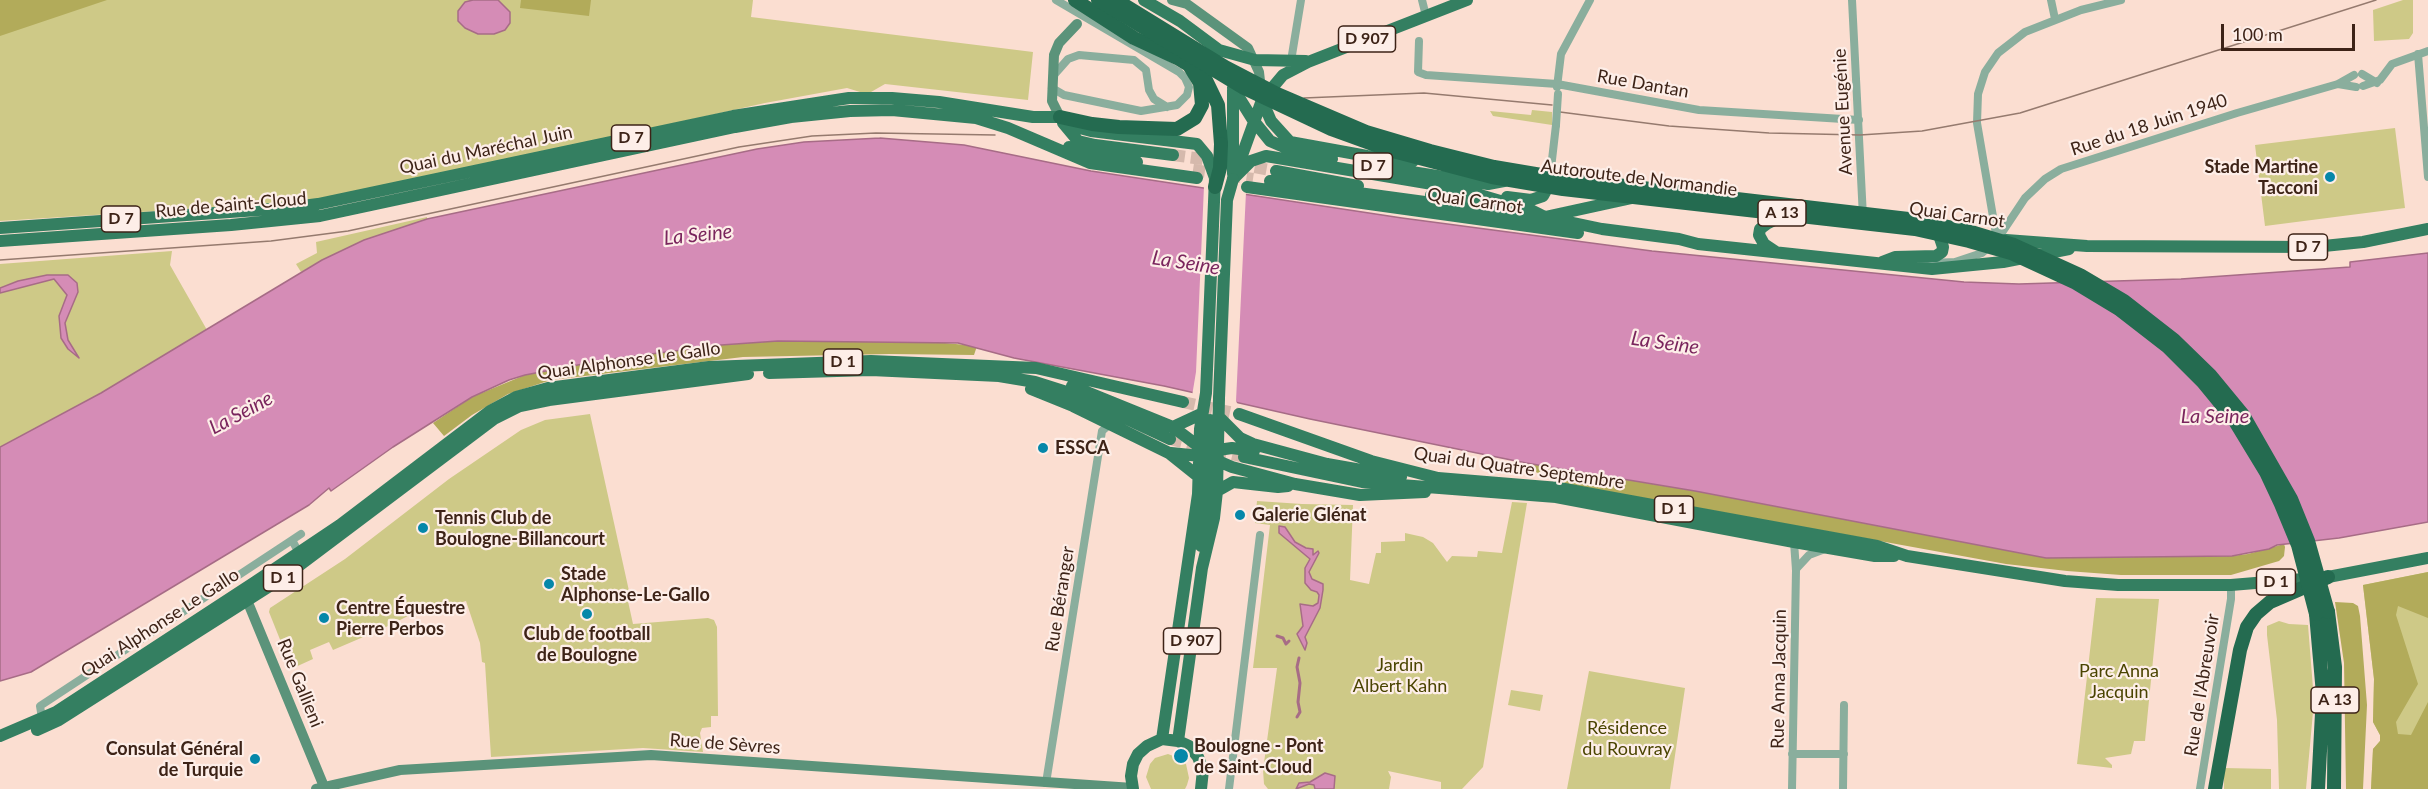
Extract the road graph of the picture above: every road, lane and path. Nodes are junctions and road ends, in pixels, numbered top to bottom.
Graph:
1 (1056, 0) edge
2 (1075, 0) edge
3 (1116, 0) edge
4 (1144, 0) edge
5 (1172, 0) edge
6 (1301, 0) edge
7 (1422, 0) edge
8 (1467, 0) edge
9 (1590, 0) edge
10 (1852, 0) edge
11 (2051, 0) edge
12 (2121, 0) edge
13 (1097, 6) edge
14 (1426, 16) junction
15 (2055, 19) junction
16 (1077, 24) dead end
17 (1419, 41) dead end
18 (1219, 50) junction
19 (2428, 51) edge
20 (2418, 54) junction
21 (1255, 60) junction
22 (1291, 61) junction
23 (1308, 62) junction
24 (1052, 82) junction
25 (2377, 82) junction
26 (1557, 84) junction
27 (2338, 84) junction
28 (1233, 88) junction
29 (1262, 100) junction
30 (978, 107) junction
31 (1167, 107) junction
32 (1059, 117) junction
33 (1253, 120) junction
34 (1859, 120) junction
35 (1173, 155) tunnel mouth
36 (1276, 171) tunnel mouth
37 (2428, 177) edge
38 (1233, 179) junction
39 (1505, 180) junction
40 (1549, 185) junction
41 (1215, 188) junction
42 (1476, 193) junction
43 (1645, 195) junction
44 (1531, 210) junction
45 (1790, 213) junction
46 (320, 216) joint
47 (1545, 217) junction
48 (1863, 222) junction
49 (0, 228) edge
50 (2428, 229) edge
51 (1938, 232) junction
52 (2428, 235) edge
53 (2391, 237) junction
54 (1997, 240) junction
55 (0, 241) edge
56 (1698, 244) junction
57 (2086, 246) junction
58 (1779, 253) junction
59 (1879, 264) junction
60 (1918, 267) junction
61 (997, 371) junction
62 (605, 380) junction
63 (606, 392) junction
64 (1206, 393) junction
65 (1183, 402) tunnel mouth
66 (1201, 414) junction
67 (1239, 414) tunnel mouth
68 (1219, 417) junction
69 (1110, 424) junction
70 (1172, 433) junction
71 (1184, 435) junction
72 (1275, 452) junction
73 (1173, 453) junction
74 (1209, 453) junction
75 (1244, 457) tunnel mouth
76 (1199, 477) junction
77 (1295, 484) junction
78 (1441, 484) junction
79 (1217, 491) junction
80 (301, 534) dead end
81 (1260, 535) dead end
82 (292, 540) junction
83 (1794, 542) junction
84 (1827, 548) junction
85 (299, 553) junction
86 (1907, 556) junction
87 (2428, 558) edge
88 (1202, 568) junction
89 (1796, 570) junction
90 (2328, 577) junction
91 (2230, 585) junction
92 (245, 595) junction
93 (2322, 613) junction
94 (1844, 705) dead end
95 (42, 718) junction
96 (0, 736) edge
97 (1162, 740) junction
98 (1178, 741) junction
99 (0, 745) edge
100 (1792, 754) junction
101 (1844, 754) junction
102 (1046, 783) junction
103 (322, 788) edge
104 (1203, 788) edge
105 (1133, 789) edge
106 (1229, 789) edge
107 (1792, 789) edge
108 (1843, 789) edge
109 (2200, 789) edge
110 (2215, 789) edge
111 (2318, 789) edge
112 (2334, 789) edge

1 - 31 street
2 - 13 highway
3 - 93 highway, Autoroute de Normandie / A 13, bridge
4 - 18 main road
5 - 21 street
6 - 22 street
7 - 14 street
8 - 14 main road, D 907
9 - 26 street
10 - 34 street, Avenue Eugénie
11 - 15 street
12 - 15 street
13 - 32 highway
13 - 41 highway, bridge
13 - 93 highway, Autoroute de Normandie / A 13, bridge
14 - 23 main road, D 907
15 - 54 street
16 - 24 street
17 - 26 street, Rue Dantan
18 - 21 main road
18 - 28 main road
19 - 20 street, Rue du 18 Juin 1940
20 - 25 street, Rue du 18 Juin 1940
20 - 37 street
21 - 22 main road, D 907
21 - 29 street
22 - 23 main road, D 907
23 - 29 main road, D 907
24 - 31 street
24 - 31 street
24 - 32 street
25 - 27 street, Rue du 18 Juin 1940
25 - 27 street, Rue du 18 Juin 1940
26 - 34 street, Rue Dantan
26 - 40 street, bridge
27 - 54 street, Rue du 18 Juin 1940
28 - 33 main road, D 7
28 - 38 main road
29 - 33 main road, D 907
29 - 39 main road, Quai Carnot / D 7
30 - 32 main road, D 7
30 - 46 main road, Quai du Maréchal Juin / D 7
30 - 49 main road, Quai du Maréchal Juin / D 7
32 - 35 main road
32 - 41 main road, D 907
33 - 38 main road, D 907
33 - 39 main road, Quai Carnot / D 7
34 - 48 street, Avenue Eugénie
36 - 44 main road, Quai Carnot / D 7
38 - 42 main road, Quai Carnot / D 7
38 - 68 main road, D 907, bridge
39 - 40 main road, Quai Carnot / D 7
40 - 42 main road
40 - 43 main road, Quai Carnot / D 7
41 - 64 main road, D 907
42 - 44 main road, Quai Carnot / D 7
43 - 45 main road, Quai Carnot / D 7
43 - 47 main road, Quai Carnot / D 7
44 - 47 main road, Quai Carnot / D 7
45 - 48 main road, Quai Carnot / D 7
45 - 58 main road
46 - 55 main road, Rue de Saint-Cloud / D 7
47 - 56 main road, Quai Carnot / D 7
47 - 56 main road, Quai Carnot / D 7
48 - 51 main road, Quai Carnot / D 7
50 - 53 main road, Quai Carnot / D 7
51 - 54 main road, Quai Carnot / D 7
51 - 59 main road
52 - 53 main road, Quai Carnot / D 7
53 - 57 main road, Quai Carnot / D 7
54 - 57 main road, Quai Carnot / D 7
54 - 60 street
56 - 58 main road, Quai Carnot / D 7
57 - 60 main road, Quai Carnot / D 7
58 - 59 main road, Quai Carnot / D 7
59 - 60 main road, Quai Carnot / D 7
61 - 62 main road, Quai Alphonse Le Gallo / D 1
61 - 63 main road, Quai Alphonse Le Gallo / D 1
61 - 65 main road, Quai Alphonse Le Gallo / D 1
61 - 69 main road
61 - 70 main road
62 - 63 main road
62 - 85 main road, Quai Alphonse Le Gallo / D 1
63 - 92 main road, Quai Alphonse Le Gallo / D 1
64 - 66 main road, D 907
64 - 74 main road
66 - 70 main road
66 - 74 main road, D 907
67 - 78 main road, Quai du Quatre Septembre / D 1
68 - 72 main road
68 - 74 main road, D 907
69 - 73 main road
69 - 102 street, Rue Béranger
70 - 71 main road
71 - 73 main road
71 - 74 main road
72 - 74 main road
72 - 78 main road
73 - 74 main road
73 - 76 main road
74 - 76 main road, D 907
74 - 77 main road
74 - 79 main road, D 907
74 - 88 main road
75 - 78 main road, Quai du Quatre Septembre / D 1
76 - 97 main road, D 907
77 - 78 main road
77 - 79 main road
78 - 83 main road, Quai du Quatre Septembre / D 1
78 - 86 main road, Quai du Quatre Septembre / D 1
79 - 88 main road, D 907
80 - 82 street
81 - 106 street
82 - 85 street
82 - 95 street
83 - 84 main road, Quai du Quatre Septembre / D 1
83 - 89 street, Rue Anna Jacquin
84 - 86 main road, Quai du Quatre Septembre / D 1
84 - 89 street
85 - 92 main road, Quai Alphonse Le Gallo / D 1
86 - 91 main road, Quai du Quatre Septembre / D 1
87 - 90 main road, Quai du Quatre Septembre / D 1
88 - 98 main road, D 907
89 - 100 street, Rue Anna Jacquin
90 - 91 main road, Quai du Quatre Septembre / D 1
90 - 110 highway
91 - 109 street, Rue de l'Abreuvoir
92 - 95 main road, Quai Alphonse Le Gallo / D 1
92 - 99 main road, Quai Alphonse Le Gallo / D 1
92 - 103 street, Rue Gallieni
93 - 111 highway, Autoroute de Normandie / A 13
93 - 112 highway, Autoroute de Normandie / A 13
94 - 101 street
95 - 96 main road, Quai Alphonse Le Gallo / D 1
97 - 98 main road
97 - 105 main road
98 - 104 main road
100 - 101 street
100 - 107 street, Rue Anna Jacquin
101 - 108 street
102 - 103 street, Rue de Sèvres
102 - 105 street, Rue de Sèvres

